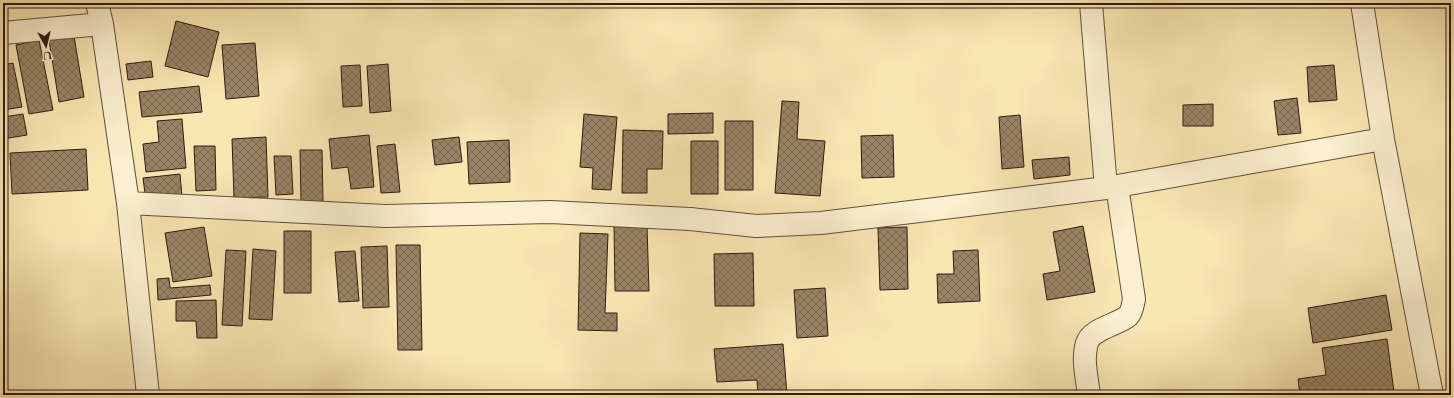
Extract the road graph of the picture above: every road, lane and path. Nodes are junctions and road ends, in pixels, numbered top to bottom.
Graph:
1 (97, 3) edge
2 (1091, 3) edge
3 (1362, 3) edge
4 (102, 24) junction
5 (3, 33) edge
6 (1383, 139) junction
7 (1111, 187) junction
8 (128, 203) junction
9 (148, 395) edge
10 (1089, 395) edge
11 (1432, 395) edge

1 - 4 street
2 - 7 street
3 - 6 street
4 - 5 street
4 - 8 street
6 - 7 street
6 - 11 street
7 - 8 street
7 - 10 street
8 - 9 street

